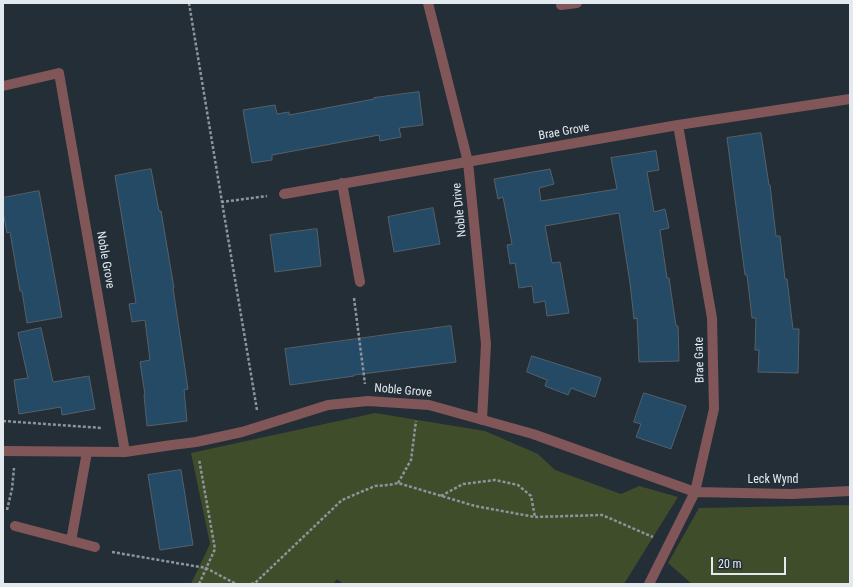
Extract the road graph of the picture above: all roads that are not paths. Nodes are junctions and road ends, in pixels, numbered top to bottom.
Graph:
1 (428, 3) edge
2 (576, 3) edge
3 (561, 5) dead end
4 (3, 86) edge
5 (850, 98) edge
6 (678, 125) junction
7 (468, 162) junction
8 (342, 183) junction
9 (284, 194) road end
10 (360, 282) road end
11 (482, 420) junction
12 (3, 451) edge
13 (87, 452) junction
14 (124, 452) junction
15 (850, 491) edge
16 (695, 492) junction
17 (15, 526) dead end
18 (71, 541) junction
19 (95, 547) road end
20 (649, 584) edge

1 - 7 street, Noble Drive
2 - 3 street
4 - 14 street, Noble Grove
5 - 6 street, Brae Grove
6 - 7 street, Brae Grove
6 - 16 street, Brae Gate
7 - 8 street, Brae Grove
7 - 11 street, Noble Drive
8 - 9 street, Brae Grove
8 - 10 street
11 - 14 street, Noble Grove
11 - 16 street, Noble Grove
12 - 13 street, Noble Grove
13 - 14 street, Noble Grove
13 - 18 street
15 - 16 street, Leck Wynd
16 - 20 street, Brae Gate
17 - 18 street
18 - 19 street

